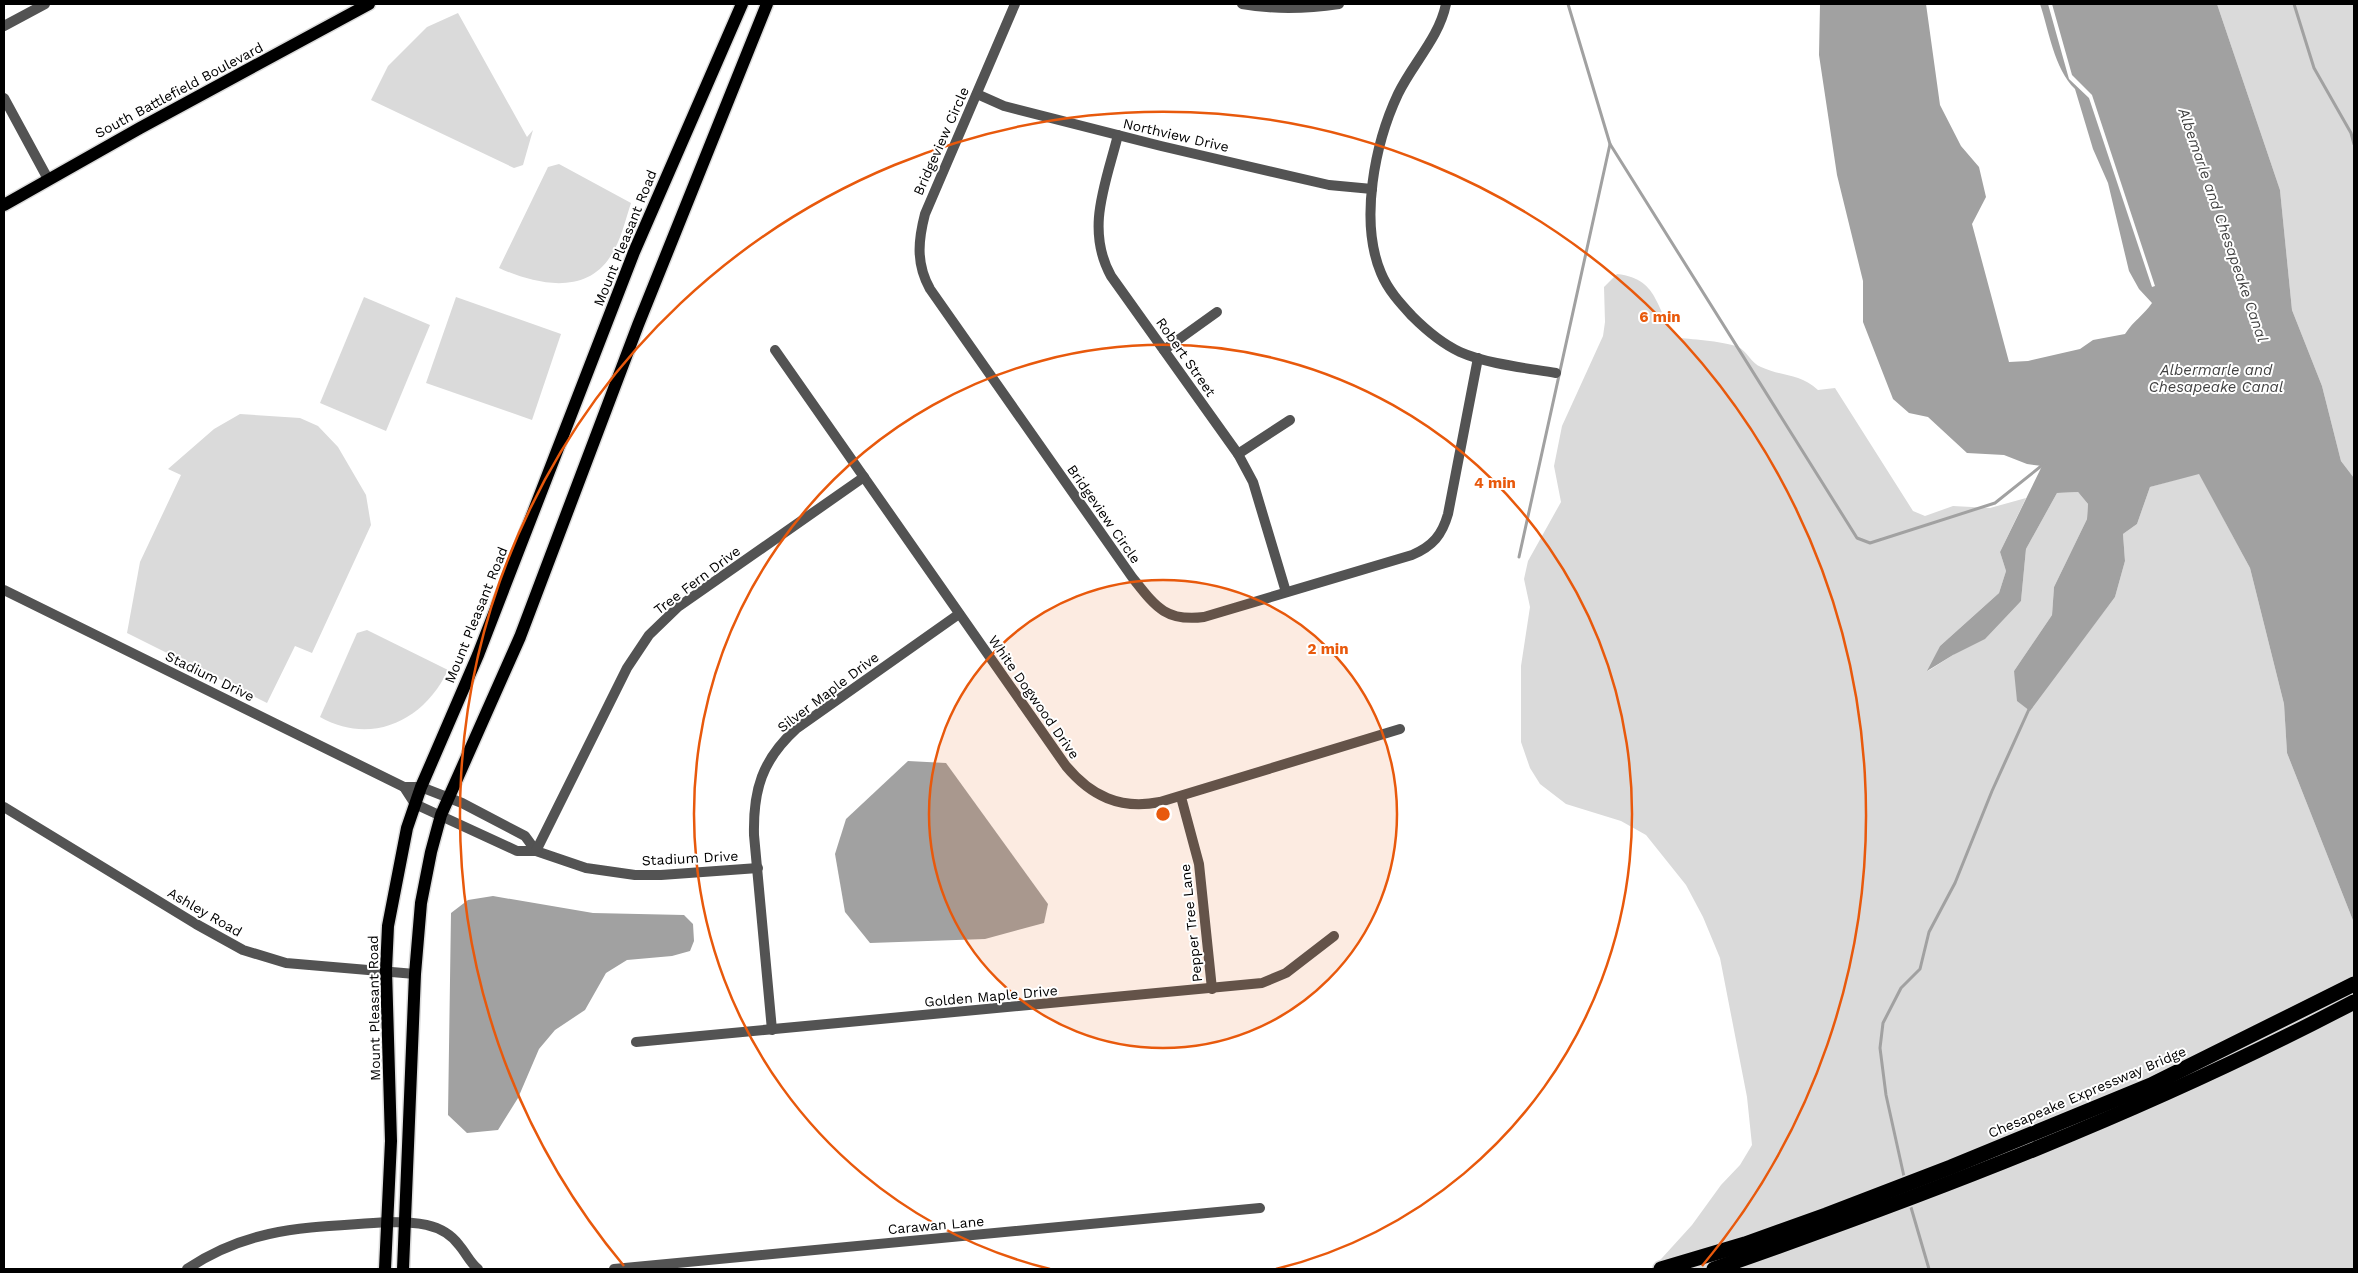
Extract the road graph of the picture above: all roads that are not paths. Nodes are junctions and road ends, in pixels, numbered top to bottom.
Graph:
1 (45, 4) edge
2 (369, 4) edge
3 (742, 4) edge
4 (759, 4) edge
5 (767, 4) edge
6 (1015, 4) edge
7 (1242, 4) edge
8 (1339, 4) edge
9 (1446, 4) edge
10 (4, 26) edge
11 (738, 74) junction
12 (977, 94) junction
13 (4, 98) edge
14 (1118, 135) junction
15 (48, 179) junction
16 (1372, 189) junction
17 (4, 205) edge
18 (1217, 312) dead end
19 (775, 350) dead end
20 (1164, 350) junction
21 (1478, 358) junction
22 (1556, 373) dead end
23 (1290, 420) dead end
24 (1238, 454) junction
25 (864, 477) junction
26 (4, 590) edge
27 (1286, 592) junction
28 (959, 614) junction
29 (1400, 729) dead end
30 (404, 787) junction
31 (421, 787) junction
32 (1180, 796) junction
33 (447, 798) junction
34 (415, 804) junction
35 (4, 807) edge
36 (441, 815) junction
37 (536, 851) junction
38 (758, 868) junction
39 (1334, 936) dead end
40 (386, 970) junction
41 (415, 974) junction
42 (2354, 984) edge
43 (1212, 990) junction
44 (2354, 1002) edge
45 (772, 1030) junction
46 (636, 1042) dead end
47 (1260, 1208) dead end
48 (388, 1222) junction
49 (405, 1222) junction
50 (1828, 1222) junction
51 (186, 1269) edge
52 (385, 1269) edge
53 (403, 1269) edge
54 (478, 1269) edge
55 (614, 1269) edge
56 (1661, 1269) edge
57 (1714, 1269) edge

1 - 10 street
2 - 15 main road, South Battlefield Boulevard
3 - 31 main road, Mount Pleasant Road
4 - 11 main road
5 - 11 main road
6 - 12 street, Bridgeview Circle
7 - 8 street
9 - 16 street
11 - 33 main road
12 - 14 street, Northview Drive
12 - 27 street, Bridgeview Circle
13 - 15 street
14 - 16 street, Northview Drive
14 - 20 street, Robert Street
15 - 17 main road, South Battlefield Boulevard
16 - 21 street
18 - 20 street
19 - 25 street, White Dogwood Drive
20 - 24 street, Robert Street
21 - 22 street
21 - 27 street, Bridgeview Circle
23 - 24 street
24 - 27 street, Robert Street
25 - 28 street, White Dogwood Drive
25 - 37 street, Tree Fern Drive
26 - 30 street, Stadium Drive
28 - 32 street, White Dogwood Drive
28 - 38 street, Silver Maple Drive
29 - 32 street, White Dogwood Drive
30 - 31 street, Stadium Drive
30 - 34 street
31 - 33 street, Stadium Drive
31 - 34 main road, Mount Pleasant Road
32 - 43 street, Pepper Tree Lane
33 - 36 main road
33 - 37 street, Stadium Drive
34 - 36 street, Stadium Drive
34 - 40 main road, Mount Pleasant Road
35 - 40 street, Ashley Road
36 - 37 street, Stadium Drive
36 - 41 main road
37 - 38 street, Stadium Drive
38 - 45 street, Silver Maple Drive
39 - 43 street, Golden Maple Drive
40 - 41 street, Ashley Road
40 - 48 main road, Mount Pleasant Road
41 - 49 main road
42 - 50 highway, Chesapeake Expressway Bridge
43 - 45 street, Golden Maple Drive
44 - 50 highway
45 - 46 street, Golden Maple Drive
47 - 55 street, Carawan Lane
48 - 49 street
48 - 51 street
48 - 52 main road, Mount Pleasant Road
49 - 53 main road
49 - 54 street
50 - 56 highway
50 - 57 highway

